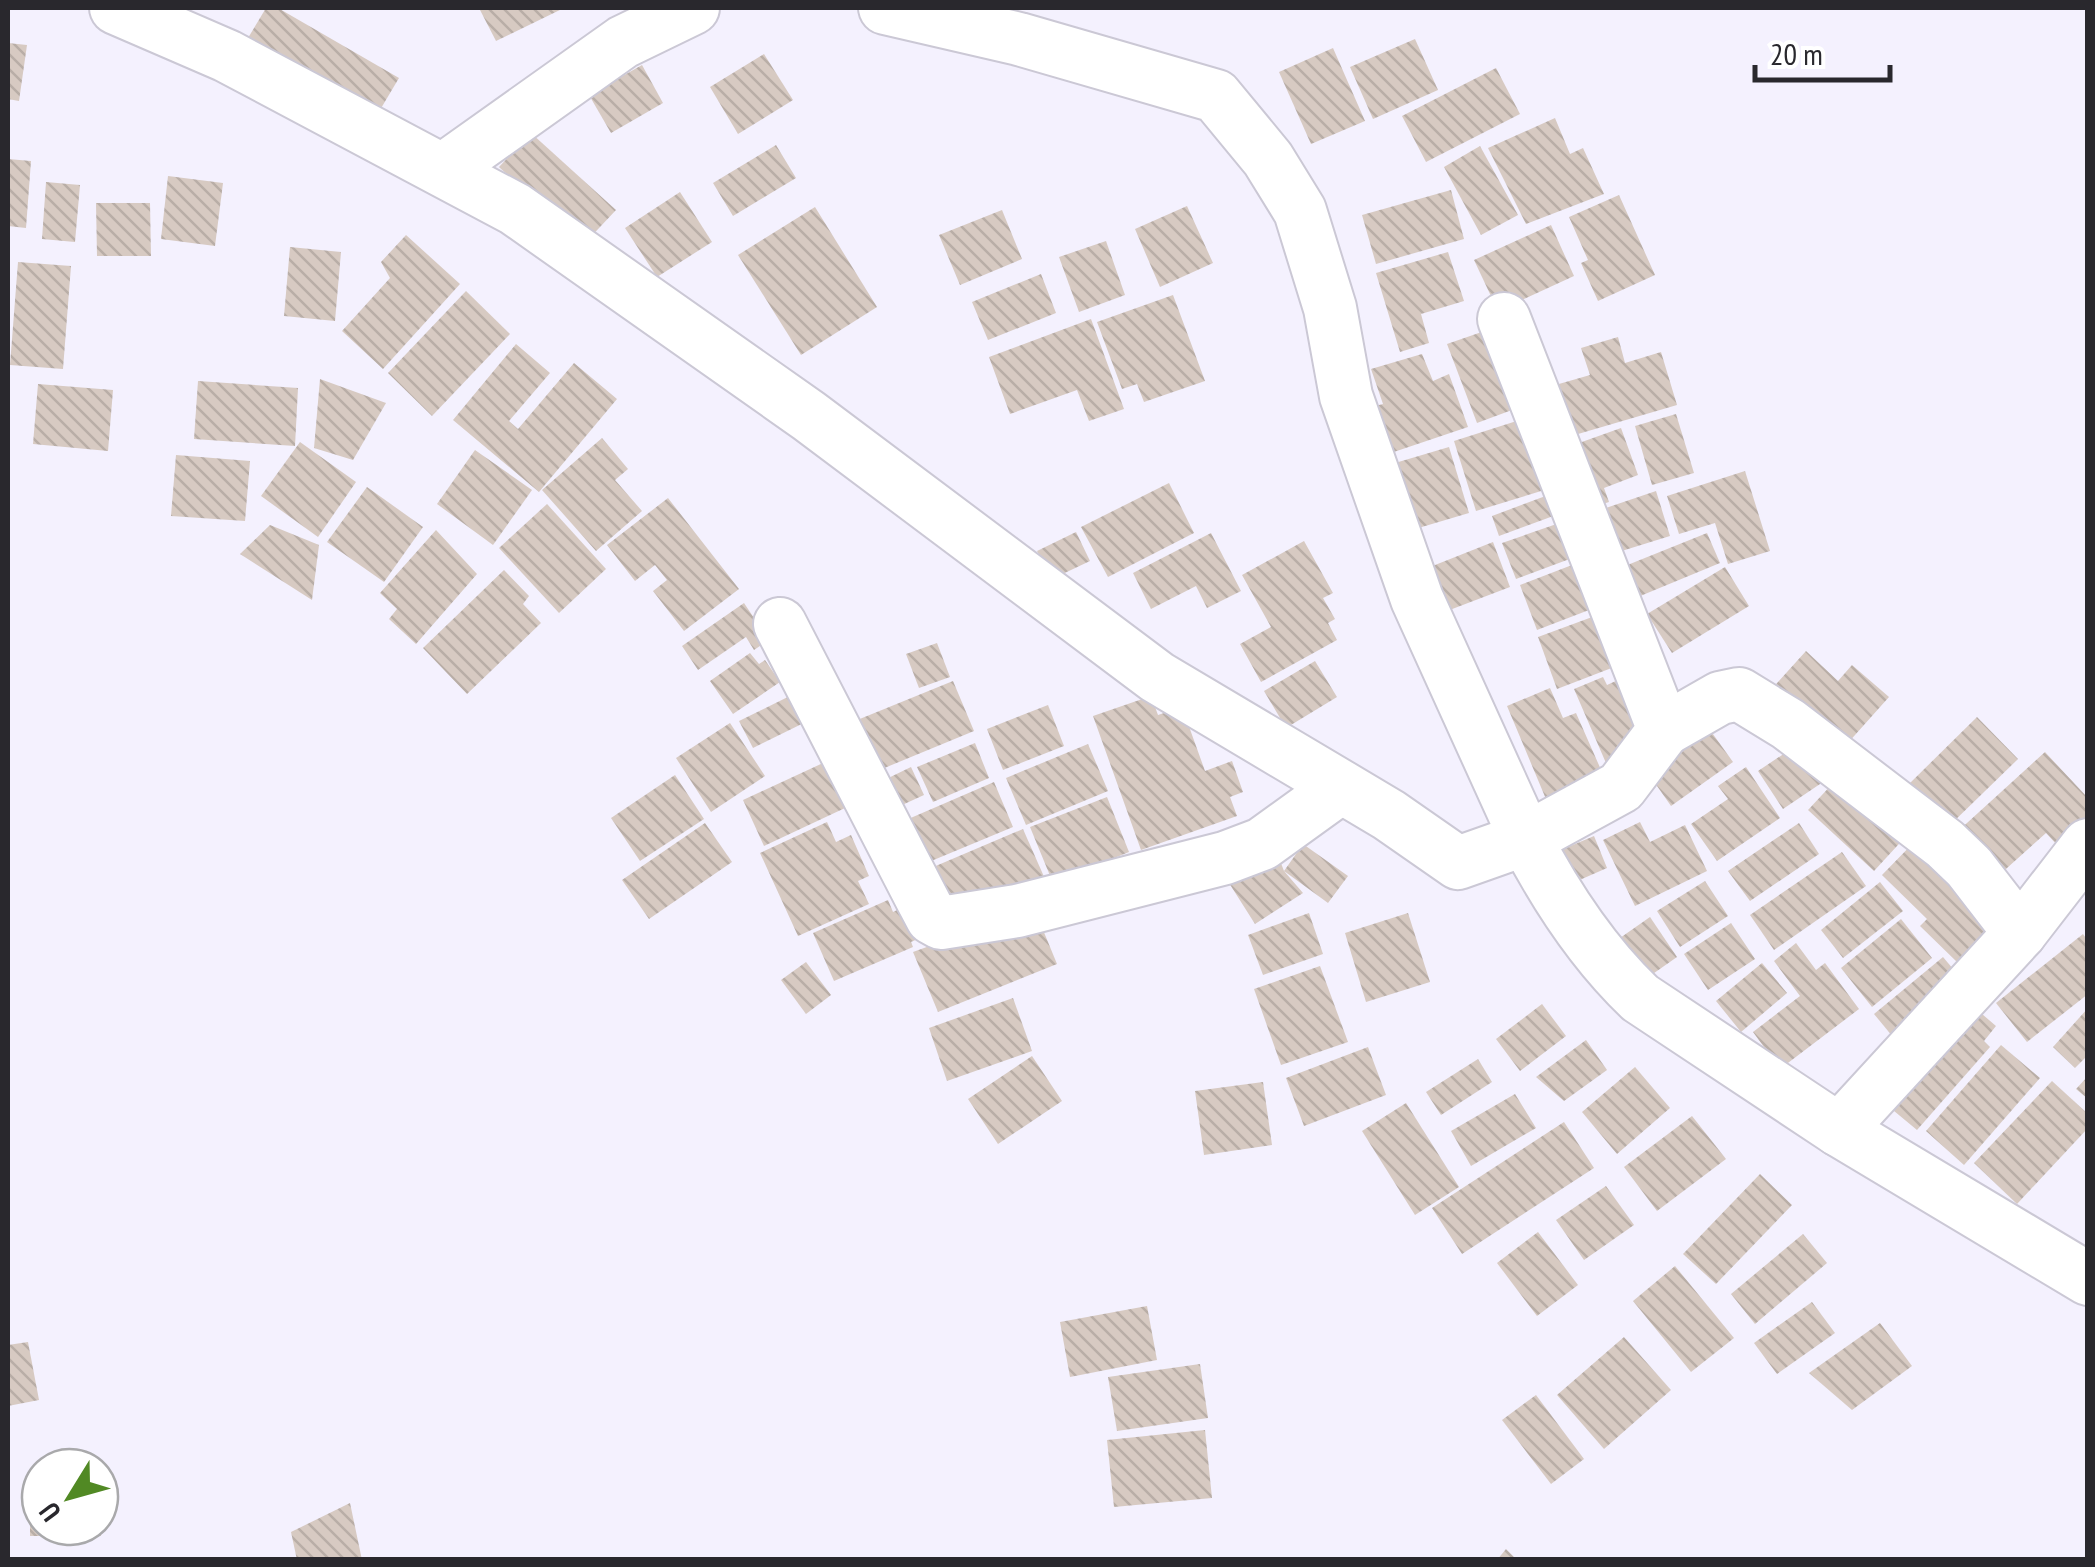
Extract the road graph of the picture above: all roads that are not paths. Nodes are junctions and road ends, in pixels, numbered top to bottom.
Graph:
1 (116, 8) edge
2 (693, 8) edge
3 (885, 8) edge
4 (443, 170) junction
5 (1504, 319) dead end
6 (780, 624) dead end
7 (1664, 730) junction
8 (1327, 798) junction
9 (2088, 845) edge
10 (1504, 847) junction
11 (2020, 933) junction
12 (1838, 1130) junction
13 (2088, 1278) edge

1 - 4 street
2 - 4 street
3 - 10 street
4 - 8 street
5 - 7 street
6 - 8 street
7 - 10 street
7 - 11 street
8 - 10 street
9 - 11 street
10 - 12 street
11 - 12 street
12 - 13 street

